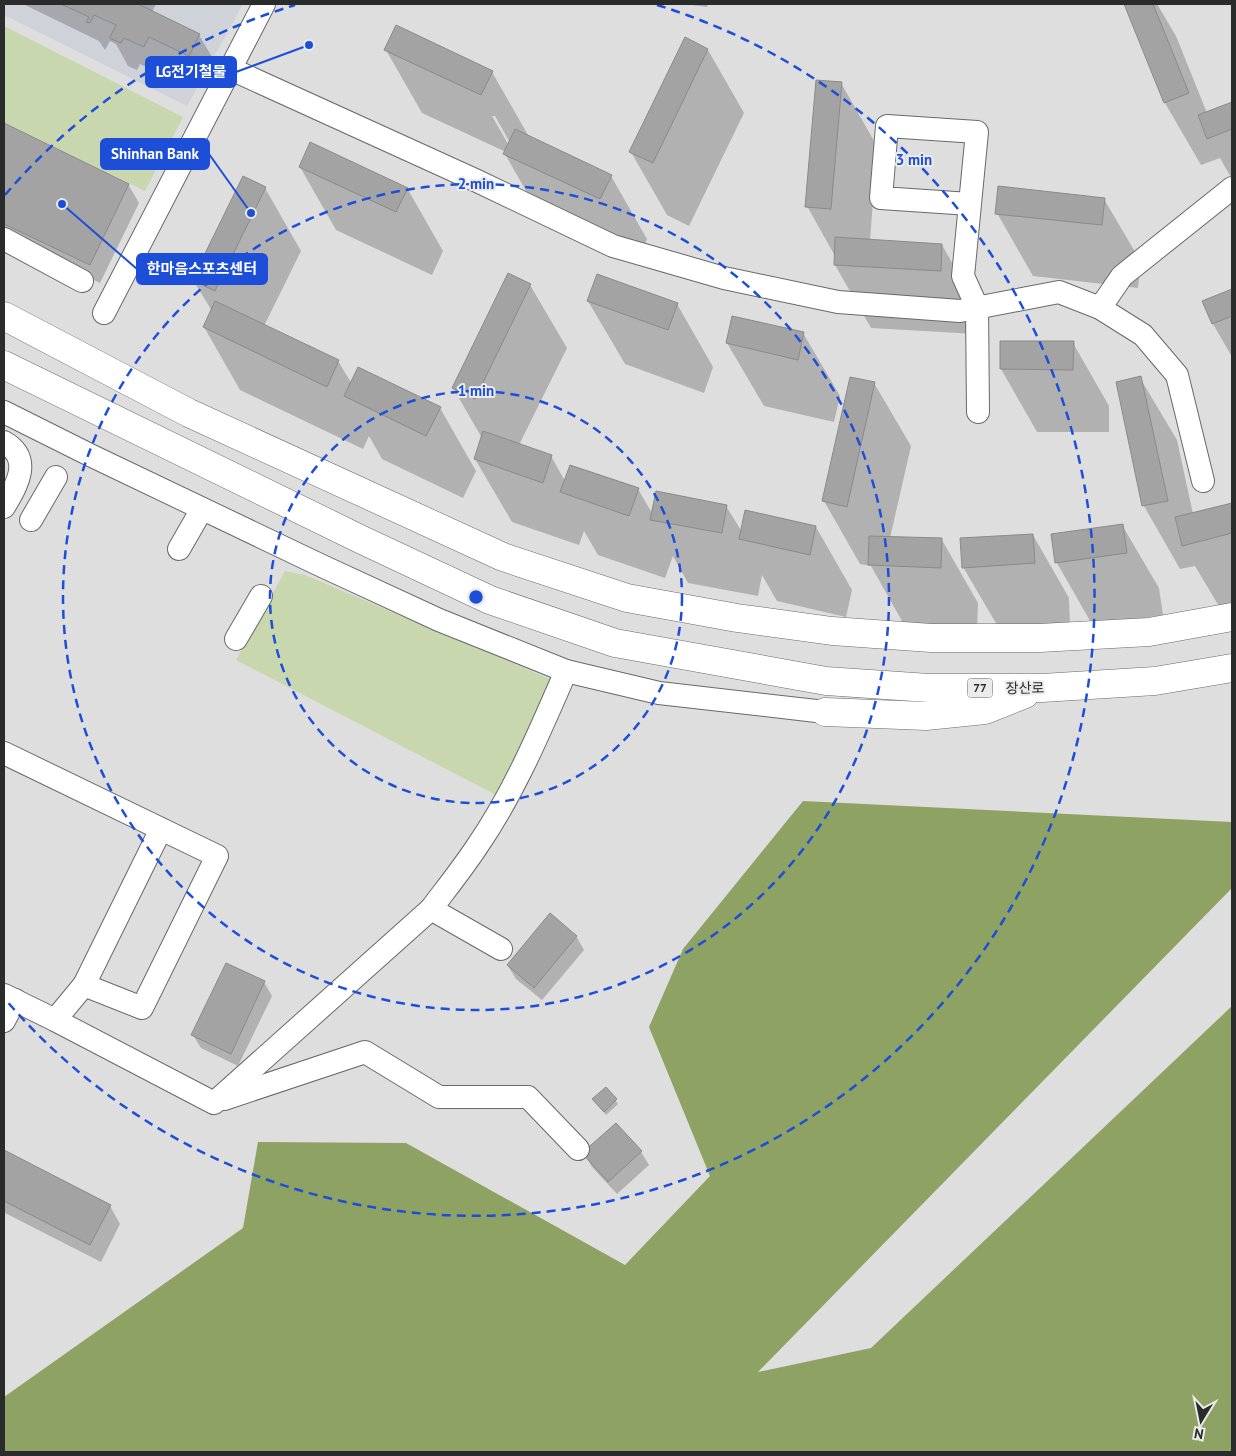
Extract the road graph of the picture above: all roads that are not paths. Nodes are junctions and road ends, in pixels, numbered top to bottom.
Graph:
1 (264, 4) edge
2 (231, 68) junction
3 (1232, 188) edge
4 (970, 204) junction
5 (4, 239) edge
6 (82, 281) dead end
7 (977, 307) junction
8 (1100, 308) junction
9 (104, 313) dead end
10 (4, 316) edge
11 (4, 365) edge
12 (4, 412) edge
13 (978, 412) dead end
14 (4, 442) edge
15 (56, 478) dead end
16 (1203, 481) dead end
17 (4, 507) edge
18 (202, 510) junction
19 (31, 520) dead end
20 (179, 549) dead end
21 (261, 596) dead end
22 (1232, 617) edge
23 (236, 639) dead end
24 (1232, 668) edge
25 (566, 671) junction
26 (1042, 688) junction
27 (825, 712) joint
28 (4, 753) edge
29 (161, 829) junction
30 (431, 909) junction
31 (502, 949) dead end
32 (84, 984) junction
33 (9, 998) edge
34 (55, 1020) junction
35 (4, 1022) edge
36 (214, 1103) junction
37 (578, 1149) dead end

1 - 2 street
2 - 7 street
2 - 9 street
3 - 8 street
4 - 4 street
4 - 7 street
5 - 6 street
7 - 8 street
7 - 13 street
8 - 16 street
10 - 22 highway
11 - 26 highway, 장산로 / 77
12 - 18 street
14 - 17 street
15 - 19 street
18 - 20 street
18 - 25 street
21 - 23 street
24 - 26 highway, 장산로 / 77
25 - 27 street
25 - 30 street
26 - 27 highway
28 - 29 street
29 - 32 street
29 - 32 street
30 - 31 street
30 - 36 street
32 - 34 street
33 - 34 street
33 - 35 street
34 - 36 street
36 - 37 street

